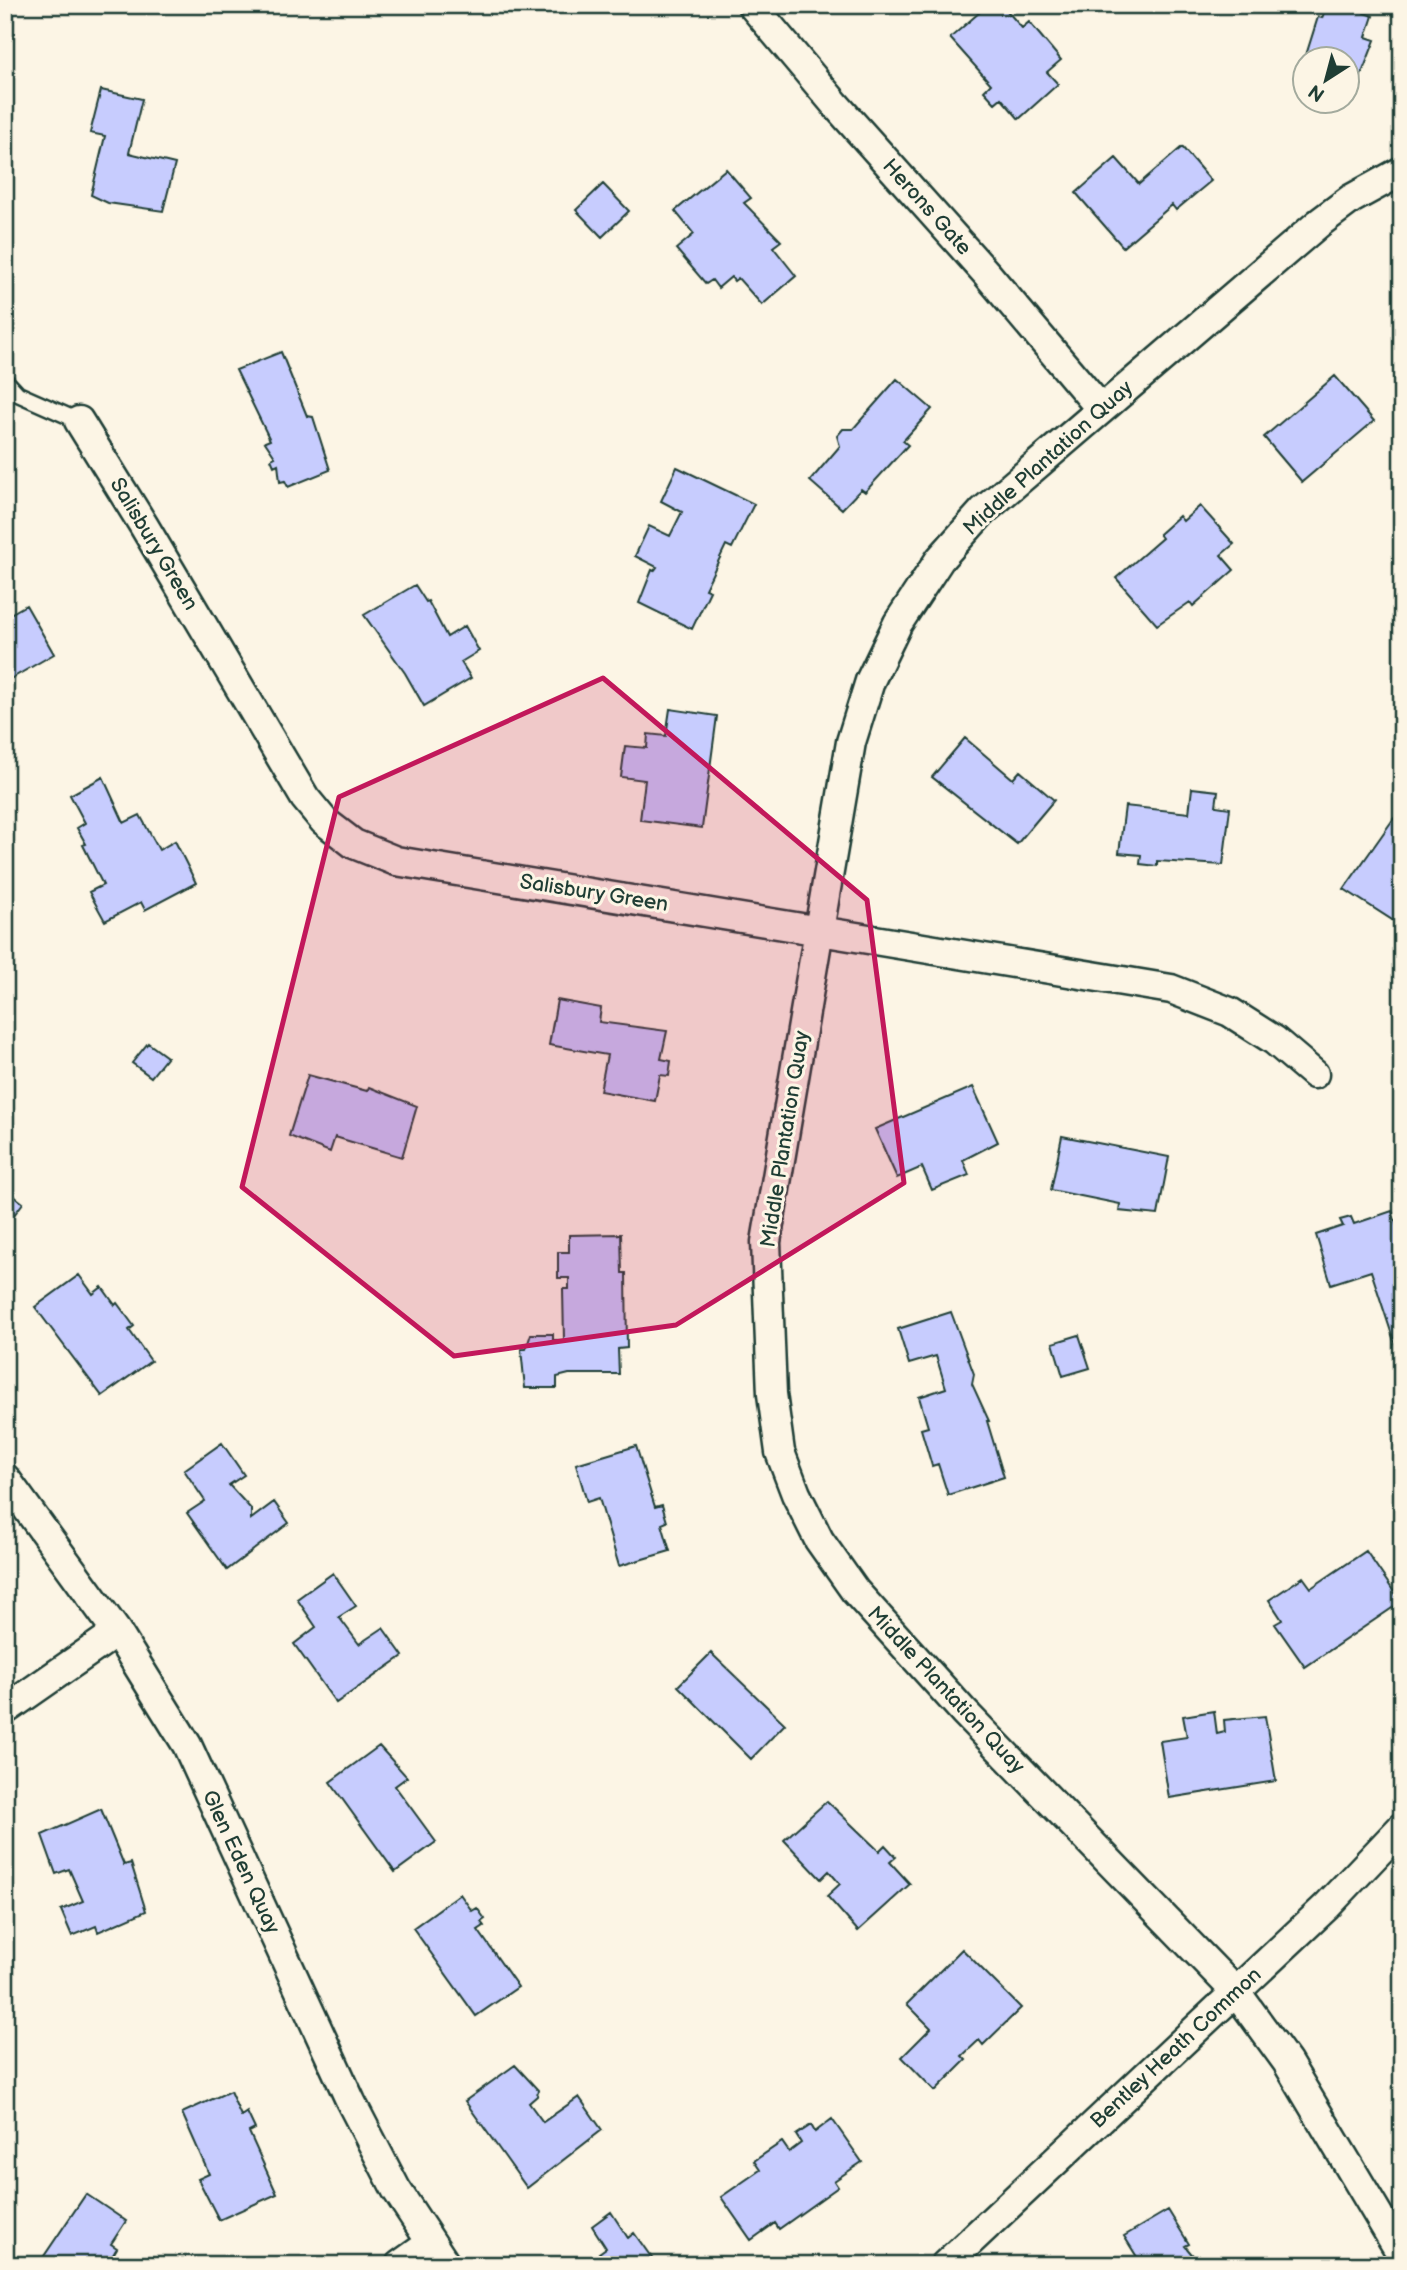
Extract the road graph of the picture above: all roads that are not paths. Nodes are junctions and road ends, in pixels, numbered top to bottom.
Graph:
1 (752, 5) edge
2 (1402, 171) edge
3 (5, 380) edge
4 (1101, 409) junction
5 (79, 421) joint
6 (818, 930) junction
7 (1314, 1074) dead end
8 (5, 1478) edge
9 (117, 1632) junction
10 (5, 1710) edge
11 (1402, 1827) edge
12 (1236, 1992) junction
13 (439, 2254) edge
14 (1402, 2255) edge
15 (400, 2265) edge
16 (945, 2265) edge

1 - 4 street, Herons Gate
2 - 4 street, Middle Plantation Quay
3 - 5 lane
4 - 6 street, Middle Plantation Quay
5 - 6 street, Salisbury Green
6 - 7 street, Salisbury Green
6 - 12 street, Middle Plantation Quay
8 - 9 street, Glen Eden Quay
9 - 10 street
9 - 13 street, Glen Eden Quay
11 - 12 street, Bentley Heath Common
12 - 14 street, Middle Plantation Quay
12 - 16 street, Bentley Heath Common
13 - 15 street

